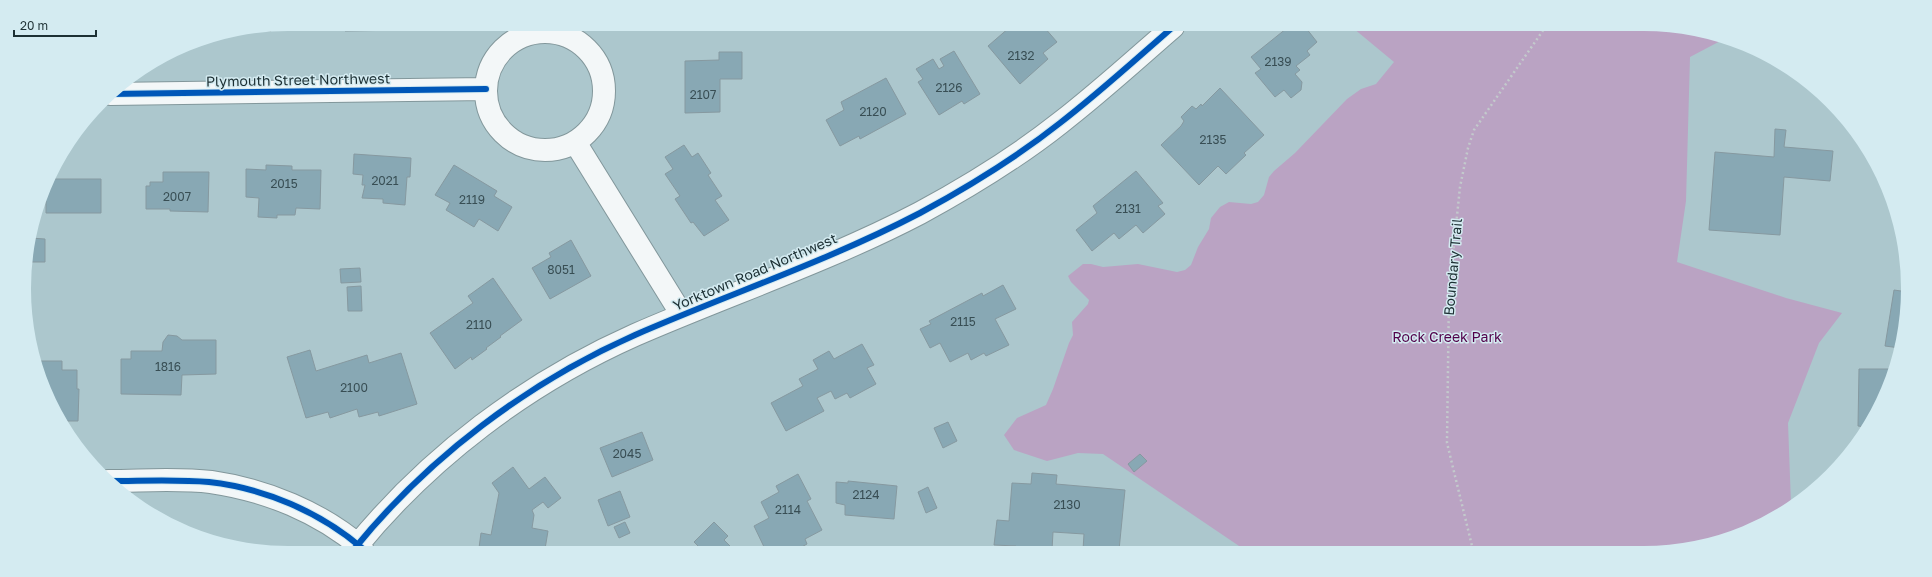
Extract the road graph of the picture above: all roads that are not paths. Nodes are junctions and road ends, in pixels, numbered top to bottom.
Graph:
1 (1168, 31) edge
2 (510, 32) edge
3 (486, 88) junction
4 (120, 94) edge
5 (575, 142) junction
6 (682, 316) junction
7 (118, 481) edge
8 (357, 546) edge
9 (359, 546) edge

1 - 6 street, Yorktown Road Northwest
2 - 3 street
2 - 5 street
3 - 4 street, Plymouth Street Northwest
3 - 5 street
5 - 6 street
6 - 9 street, Yorktown Road Northwest
7 - 8 street

